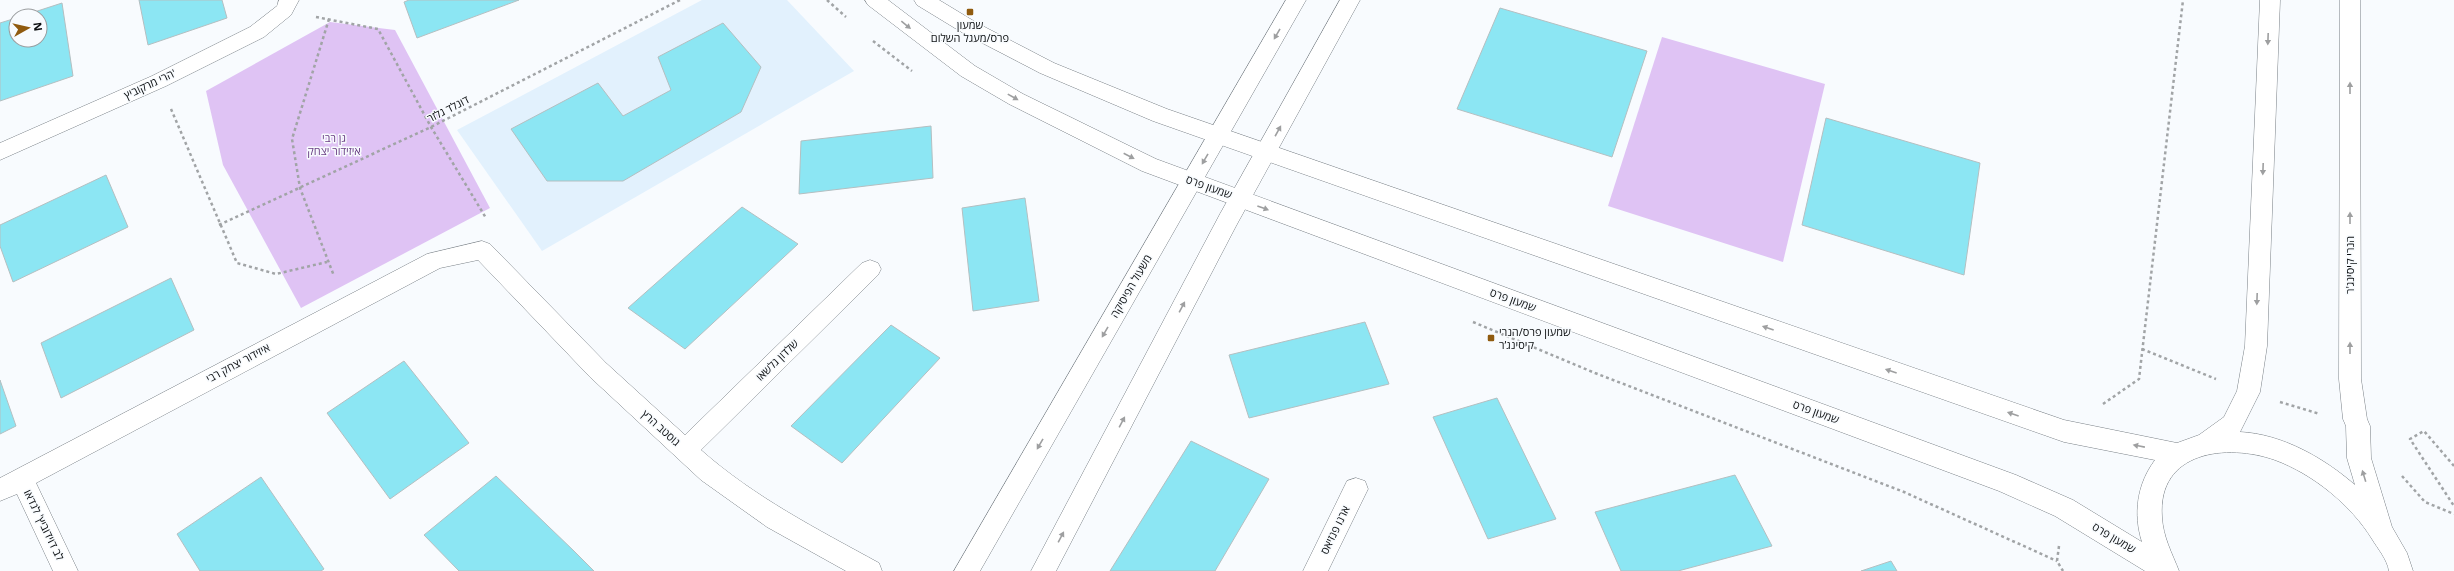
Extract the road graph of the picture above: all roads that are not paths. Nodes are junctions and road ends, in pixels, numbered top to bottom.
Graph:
1 (875, 0) edge
2 (924, 0) edge
3 (1296, 0) edge
4 (1350, 0) edge
5 (2270, 0) edge
6 (2350, 0) edge
7 (286, 5) edge
8 (1218, 136) junction
9 (0, 152) edge
10 (1265, 153) junction
11 (1192, 181) junction
12 (1240, 199) junction
13 (482, 250) joint
14 (870, 269) dead end
15 (2208, 442) junction
16 (685, 450) junction
17 (2177, 454) junction
18 (22, 479) junction
19 (1356, 489) dead end
20 (0, 490) edge
21 (2380, 527) junction
22 (2166, 570) edge
23 (66, 571) edge
24 (870, 571) edge
25 (966, 571) edge
26 (1043, 571) edge
27 (1315, 571) edge
28 (2401, 571) edge

1 -> 11 street, שמעון פרס
2 - 8 street
3 -> 8 street, משעול הפיסיקה
10 -> 4 street
5 -> 15 street
21 -> 6 street, הנרי קיסינג'ר
7 - 9 street, הרי מרקוביץ'
8 - 10 street
8 -> 11 street, משעול הפיסיקה
10 - 12 street
17 -> 10 street
11 - 12 street, שמעון פרס
11 -> 25 street, משעול הפיסיקה
12 -> 22 street, שמעון פרס
26 -> 12 street
13 - 16 street, גוסטב הרץ
13 - 18 street, איזידור יצחק רבי
14 - 16 street, שלדון גלשאו
15 - 17 street
15 - 21 street
16 - 24 street, גוסטב הרץ
17 - 22 street
18 - 20 street, איזידור יצחק רבי
18 - 23 street, לב דוידוביץ' לנדאו
19 - 27 street, ארנו פנזיאס
21 - 28 street

